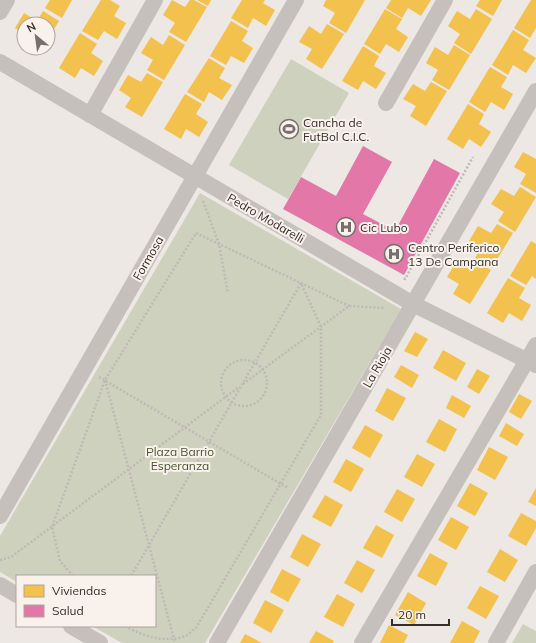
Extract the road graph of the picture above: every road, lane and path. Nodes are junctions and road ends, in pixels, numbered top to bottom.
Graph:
1 (7, 0) edge
2 (155, 0) edge
3 (296, 0) edge
4 (445, 0) edge
5 (0, 12) edge
6 (0, 62) edge
7 (536, 91) edge
8 (386, 103) dead end
9 (90, 115) junction
10 (473, 157) dead end
11 (195, 176) junction
12 (219, 244) junction
13 (398, 275) dead end
14 (301, 283) junction
15 (228, 293) dead end
16 (413, 304) junction
17 (348, 306) junction
18 (386, 308) dead end
19 (321, 327) junction
20 (536, 345) edge
21 (255, 362) junction
22 (532, 363) edge
23 (85, 369) junction
24 (263, 370) junction
25 (105, 380) junction
26 (241, 386) junction
27 (226, 397) junction
28 (232, 402) junction
29 (185, 427) junction
30 (209, 442) junction
31 (129, 469) junction
32 (281, 484) junction
33 (302, 497) junction
34 (0, 516) edge
35 (52, 527) junction
36 (149, 545) junction
37 (0, 560) edge
38 (536, 572) edge
39 (73, 575) edge
40 (132, 575) edge
41 (0, 585) edge
42 (16, 594) edge
43 (73, 627) edge
44 (127, 627) edge
45 (174, 642) edge
46 (100, 643) edge
47 (217, 643) edge
48 (362, 643) edge
49 (496, 643) edge

1 - 5 street
2 - 9 street
3 - 11 street, Formosa
4 - 8 street
6 - 9 street, Pedro Modarelli
7 - 16 street, La Rioja
9 - 11 street, Pedro Modarelli
10 - 13 path
11 - 12 path
11 - 16 street, Pedro Modarelli
11 - 23 street, Formosa
12 - 14 path
12 - 15 path
12 - 25 path
14 - 17 path
14 - 19 path
14 - 21 path
16 - 22 street, Pedro Modarelli
16 - 33 street, La Rioja
17 - 18 path
17 - 19 path
19 - 24 path
19 - 32 path
20 - 22 street
21 - 24 path
21 - 26 path
21 - 27 path
22 - 48 street
23 - 25 path
23 - 34 street, Formosa
24 - 26 path
24 - 28 path
25 - 29 path
25 - 31 path
25 - 35 path
26 - 27 path
26 - 28 path
27 - 28 path
27 - 29 path
28 - 30 path
29 - 30 path
29 - 31 path
30 - 32 path
30 - 36 path
31 - 35 path
31 - 36 path
32 - 33 path
32 - 45 path
33 - 47 street, La Rioja
35 - 37 path
35 - 39 path
36 - 40 path
36 - 45 path
38 - 49 street
41 - 42 street
43 - 46 street
44 - 45 path

